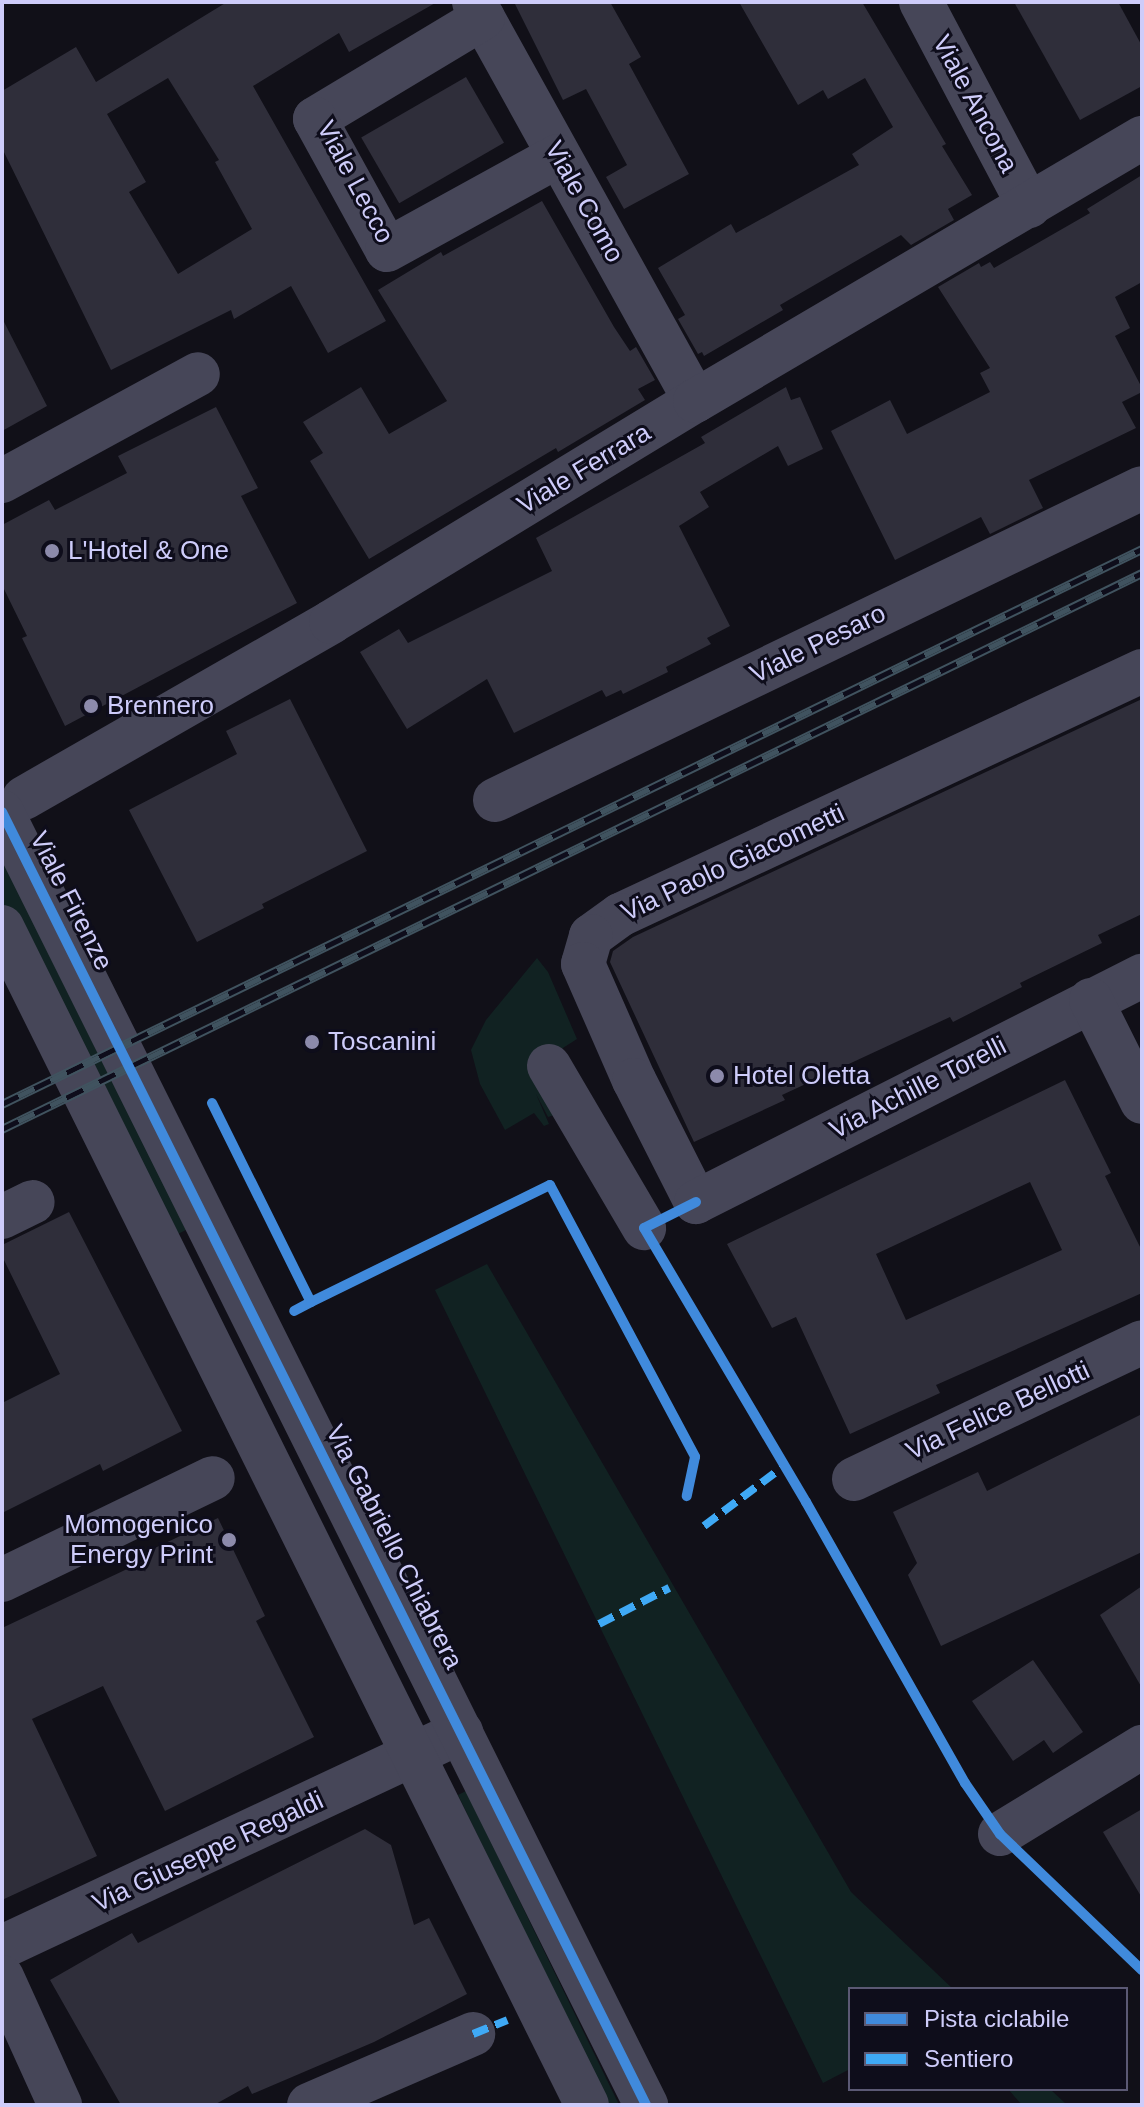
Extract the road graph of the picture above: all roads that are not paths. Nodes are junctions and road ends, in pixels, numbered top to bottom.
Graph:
1 (921, 2) edge
2 (478, 10) edge
3 (1142, 138) edge
4 (558, 156) junction
5 (1029, 206) junction
6 (198, 374) dead end
7 (695, 401) junction
8 (2, 481) edge
9 (1142, 488) edge
10 (1142, 671) edge
11 (495, 800) dead end
12 (13, 805) edge
13 (2, 927) edge
14 (1142, 976) edge
15 (1091, 1000) junction
16 (101, 1010) joint
17 (549, 1066) dead end
18 (634, 1080) junction
19 (1142, 1102) edge
20 (572, 1112) junction
21 (696, 1202) joint
22 (644, 1228) dead end
23 (1142, 1342) edge
24 (213, 1478) dead end
25 (854, 1479) dead end
26 (2, 1580) edge
27 (461, 1732) junction
28 (1142, 1747) edge
29 (414, 1755) junction
30 (1000, 1834) dead end
31 (2, 1947) edge
32 (2, 1977) edge
33 (473, 2034) dead end
34 (60, 2105) edge
35 (309, 2105) edge
36 (587, 2105) edge
37 (646, 2105) edge

1 - 5 street, Viale Ancona
2 - 4 street, Viale Como
2 - 4 street, Viale Lecco
3 - 5 street, Viale Ferrara
4 - 7 street, Viale Como
5 - 7 street, Viale Ferrara
6 - 8 street
7 - 12 street, Viale Ferrara
9 - 11 street, Viale Pesaro
10 - 18 street, Via Paolo Giacometti
12 - 16 street, Viale Firenze
13 - 29 street
14 - 15 street, Via Achille Torelli
15 - 19 street
15 - 21 street, Via Achille Torelli
16 - 27 street, Via Gabriello Chiabrera
17 - 20 street
18 - 20 street
18 - 21 street, Via Paolo Giacometti
20 - 22 street
23 - 25 street, Via Felice Bellotti
24 - 26 street
27 - 29 street, Via Giuseppe Regaldi
27 - 37 street, Via Gabriello Chiabrera
28 - 30 street
29 - 31 street, Via Giuseppe Regaldi
29 - 36 street
32 - 34 street
33 - 35 street

